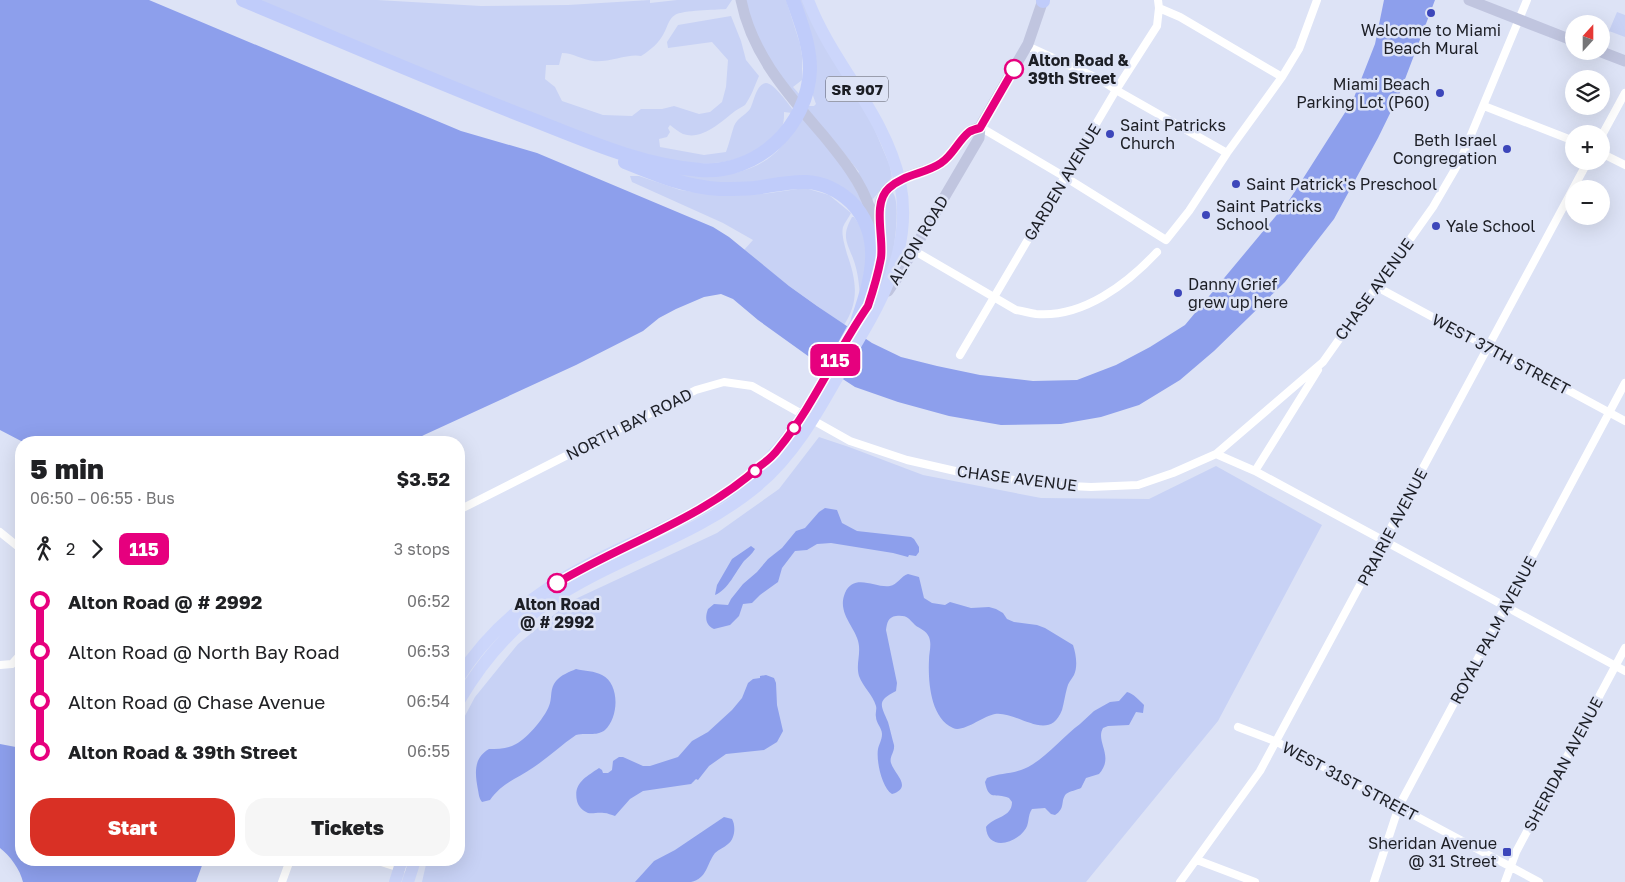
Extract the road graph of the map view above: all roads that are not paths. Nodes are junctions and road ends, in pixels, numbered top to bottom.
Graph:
1 (243, 0) edge
2 (741, 0) edge
3 (793, 0) edge
4 (808, 0) edge
5 (1043, 0) edge
6 (1317, 0) edge
7 (1470, 0) edge
8 (1527, 0) edge
9 (1158, 4) edge
10 (1519, 20) junction
11 (1565, 38) edge
12 (1027, 46) junction
13 (1610, 56) edge
14 (1625, 62) edge
15 (1282, 77) junction
16 (1116, 90) junction
17 (1625, 93) edge
18 (496, 106) junction
19 (1484, 106) junction
20 (1608, 125) edge
21 (980, 128) junction
22 (1565, 138) edge
23 (1227, 153) junction
24 (1610, 158) edge
25 (1625, 165) edge
26 (1583, 170) edge
27 (1065, 177) junction
28 (899, 180) junction
29 (913, 250) junction
30 (1157, 252) dead end
31 (876, 278) junction
32 (1377, 287) junction
33 (993, 298) junction
34 (881, 301) junction
35 (863, 322) junction
36 (1489, 347) junction
37 (960, 355) dead end
38 (1323, 362) junction
39 (1625, 383) edge
40 (1609, 412) junction
41 (807, 417) junction
42 (1625, 421) edge
43 (1216, 454) junction
44 (1255, 471) junction
45 (465, 507) edge
46 (0, 532) edge
47 (1384, 542) junction
48 (15, 544) edge
49 (1506, 607) junction
50 (1625, 648) edge
51 (15, 661) edge
52 (0, 665) edge
53 (1615, 666) junction
54 (465, 669) edge
55 (1625, 672) edge
56 (465, 692) edge
57 (1238, 727) dead end
58 (1277, 742) junction
59 (1399, 806) junction
60 (1197, 860) junction
61 (288, 866) edge
62 (1510, 866) junction
63 (407, 869) edge
64 (282, 882) edge
65 (395, 882) edge
66 (1180, 882) edge
67 (1255, 882) edge
68 (1374, 882) edge
69 (1505, 882) edge
70 (1539, 882) edge

1 - 18 highway
2 - 31 main road, SR 907
3 - 18 highway
4 - 28 highway, SR 907
5 - 12 main road, ALTON ROAD
6 - 15 street
7 - 10 main road
8 - 10 street, CHASE AVENUE
9 - 15 street
9 - 16 street, GARDEN AVENUE
10 - 11 main road
10 - 19 street, CHASE AVENUE
12 - 16 street
12 - 21 main road, ALTON ROAD
13 - 14 main road
15 - 23 street
16 - 23 street
16 - 27 street, GARDEN AVENUE
17 - 20 street
18 - 35 highway
19 - 22 street
19 - 32 street, CHASE AVENUE
21 - 27 street
21 - 28 main road, ALTON ROAD
21 - 29 main road, ALTON ROAD
23 - 27 street
24 - 25 street
26 - 36 street, PRAIRIE AVENUE
27 - 33 street, GARDEN AVENUE
28 - 31 main road, ALTON ROAD
28 - 34 highway, SR 907
29 - 33 street
29 - 34 main road, ALTON ROAD
30 - 33 street
31 - 35 main road, ALTON ROAD / SR 907
32 - 36 street, WEST 37TH STREET
32 - 38 street, CHASE AVENUE
33 - 37 street, GARDEN AVENUE
34 - 35 highway, ALTON ROAD / SR 907
35 - 41 highway, ALTON ROAD / SR 907
36 - 40 street, WEST 37TH STREET
36 - 47 street, PRAIRIE AVENUE
38 - 43 street, CHASE AVENUE
38 - 44 street, CHASE AVENUE
39 - 40 street, ROYAL PALM AVENUE
40 - 42 street, WEST 37TH STREET
40 - 49 street, ROYAL PALM AVENUE
41 - 43 street, CHASE AVENUE
41 - 45 street, NORTH BAY ROAD
41 - 54 highway, ALTON ROAD / SR 907
41 - 56 highway, ALTON ROAD / SR 907
43 - 44 street
44 - 47 street
46 - 48 street
47 - 49 street
47 - 58 street, PRAIRIE AVENUE
49 - 53 street
49 - 59 street, ROYAL PALM AVENUE
50 - 53 street, SHERIDAN AVENUE
51 - 52 street
53 - 55 street
53 - 62 street, SHERIDAN AVENUE
57 - 58 street, WEST 31ST STREET
58 - 59 street, WEST 31ST STREET
58 - 60 street, PRAIRIE AVENUE
59 - 62 street, WEST 31ST STREET
59 - 68 street, ROYAL PALM AVENUE
60 - 66 street, PRAIRIE AVENUE
60 - 67 street
61 - 64 street
62 - 69 street, SHERIDAN AVENUE
62 - 70 street, WEST 31ST STREET
63 - 65 highway

